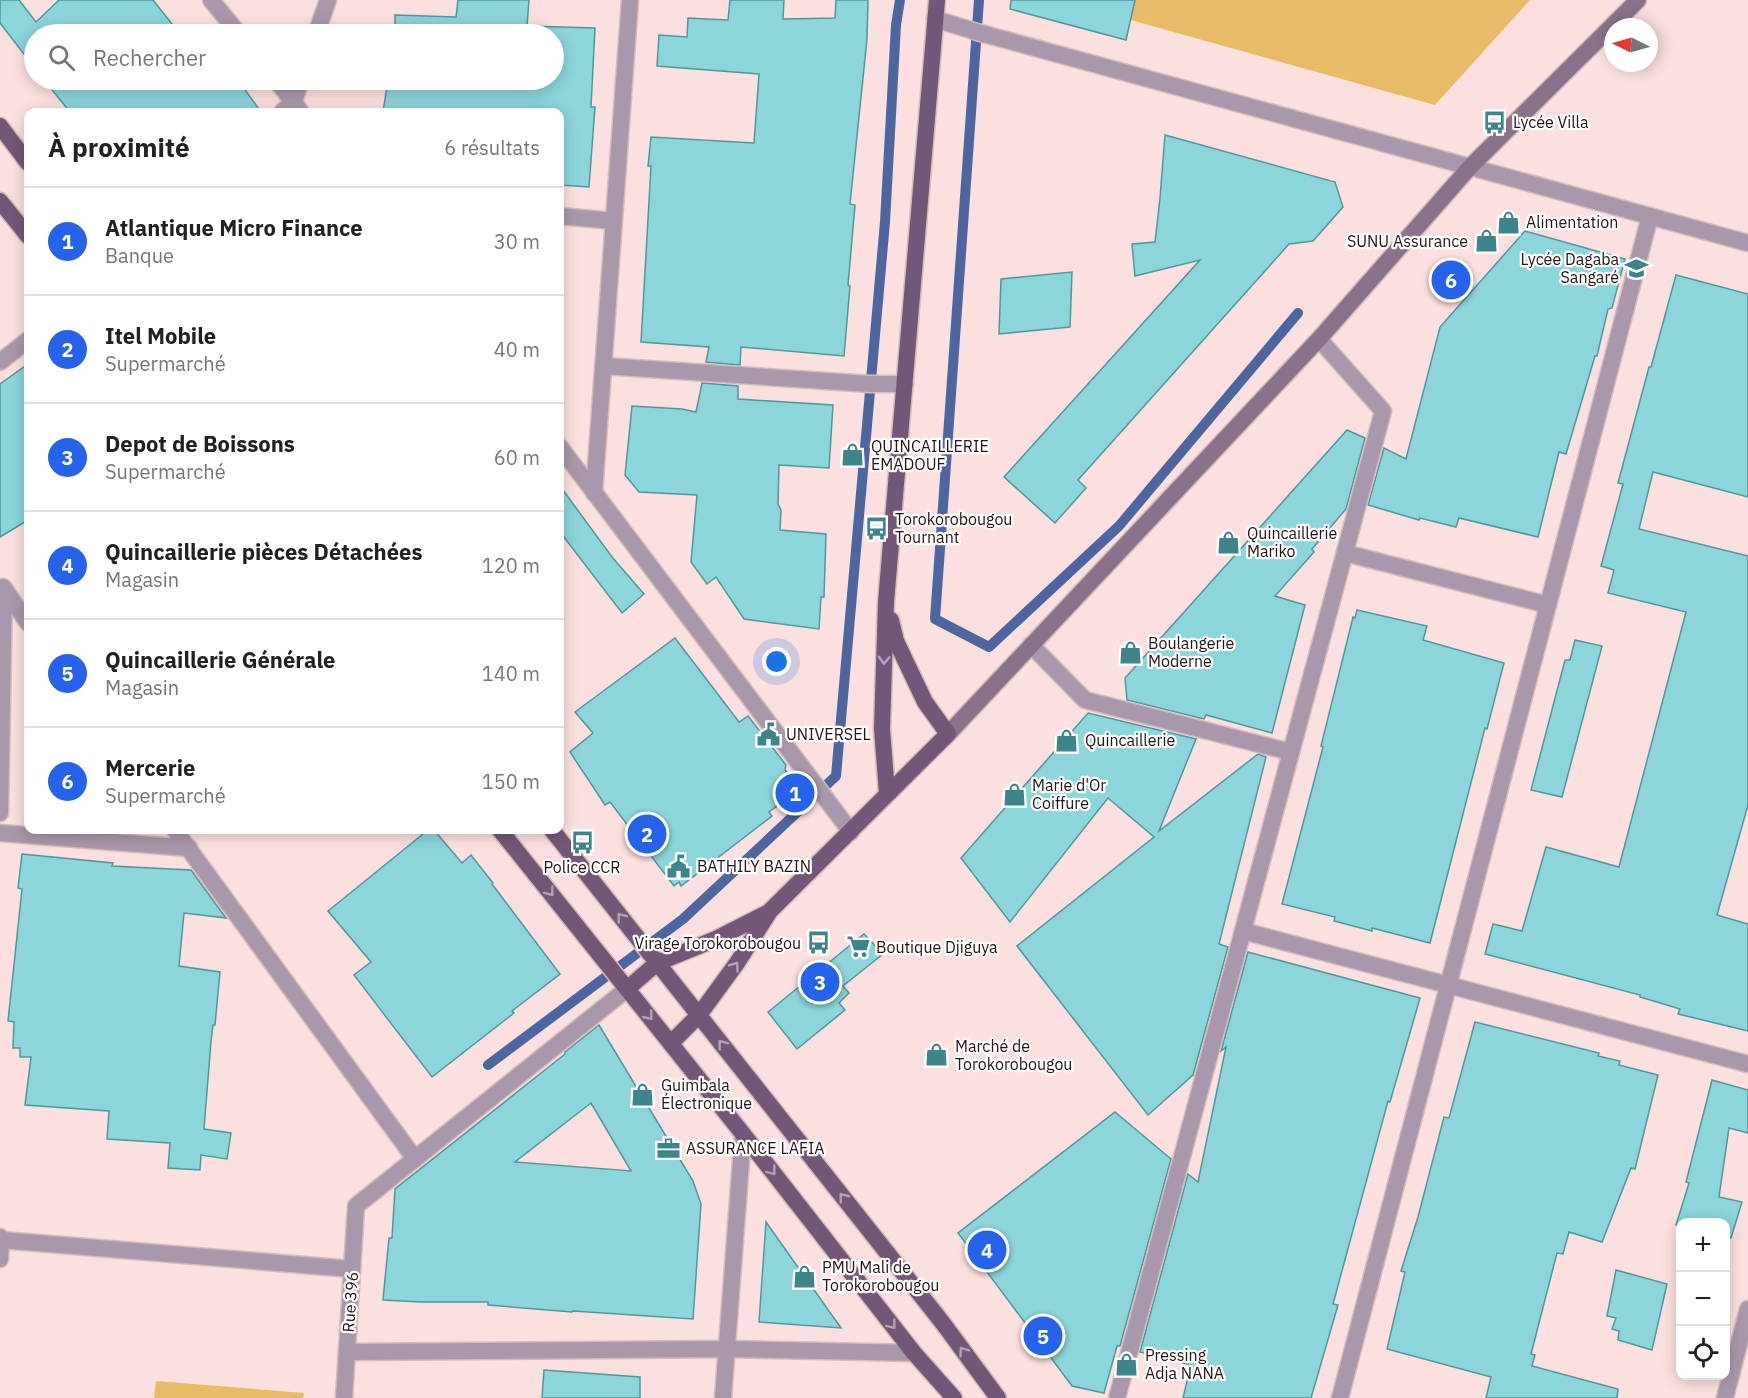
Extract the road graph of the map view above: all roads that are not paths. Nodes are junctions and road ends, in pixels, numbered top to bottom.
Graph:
1 (211, 0) edge
2 (328, 0) edge
3 (630, 0) edge
4 (937, 0) edge
5 (1638, 0) edge
6 (935, 19) junction
7 (231, 24) edge
8 (320, 24) edge
9 (282, 90) edge
10 (298, 90) edge
11 (291, 108) edge
12 (292, 108) edge
13 (0, 126) edge
14 (24, 158) edge
15 (1470, 167) junction
16 (0, 201) edge
17 (564, 216) edge
18 (1650, 216) junction
19 (613, 221) junction
20 (24, 231) edge
21 (1748, 243) edge
22 (1319, 339) junction
23 (24, 343) edge
24 (0, 362) edge
25 (604, 366) junction
26 (905, 384) junction
27 (564, 452) edge
28 (594, 493) junction
29 (1345, 553) junction
30 (2, 586) edge
31 (886, 602) junction
32 (1548, 605) junction
33 (24, 617) edge
34 (1031, 645) junction
35 (948, 734) junction
36 (1291, 752) junction
37 (887, 794) junction
38 (0, 813) edge
39 (851, 832) junction
40 (0, 833) edge
41 (179, 834) edge
42 (503, 834) edge
43 (555, 834) edge
44 (189, 848) junction
45 (770, 911) junction
46 (1243, 931) junction
47 (657, 963) junction
48 (1448, 985) junction
49 (627, 989) junction
50 (699, 1015) junction
51 (671, 1043) junction
52 (1748, 1064) edge
53 (743, 1134) junction
54 (415, 1159) junction
55 (1, 1238) edge
56 (0, 1259) edge
57 (352, 1269) junction
58 (1748, 1309) edge
59 (727, 1349) junction
60 (347, 1352) junction
61 (914, 1353) junction
62 (344, 1398) edge
63 (723, 1398) edge
64 (954, 1398) edge
65 (998, 1398) edge
66 (1117, 1398) edge
67 (1340, 1398) edge
68 (1725, 1398) edge

1 - 7 street
2 - 8 street
3 - 19 street
4 - 6 main road
5 - 15 main road
6 - 15 street
6 - 26 main road
9 - 11 street
10 - 12 street
13 - 14 main road
15 - 18 street
15 - 22 main road
16 - 20 main road
17 - 19 street
18 - 21 street
18 - 32 street
19 - 25 street
22 - 29 street
22 - 34 main road
23 - 24 street
25 - 26 street
25 - 28 street
26 - 31 main road
27 - 28 street
28 - 39 street
29 - 32 street
29 - 36 street
30 - 33 street
30 - 38 street
31 - 35 main road
31 -> 37 main road
32 - 48 street
34 - 35 main road
34 - 36 street
35 - 37 main road
36 - 46 street
37 - 39 main road
39 - 45 main road
40 - 44 street
41 - 44 street
42 -> 49 main road
47 -> 43 main road
44 - 54 street
45 - 47 main road
50 -> 45 main road
46 - 48 street
46 - 66 street
47 - 49 main road
47 - 50 main road
48 - 52 street
48 - 67 street
49 -> 51 main road
49 - 54 street
50 - 51 main road
65 -> 50 main road
51 - 53 main road
53 - 59 street
53 -> 61 main road
54 - 57 street, Rue 396
55 - 56 street
55 - 57 street
57 - 60 street, Rue 396
58 - 68 street
59 - 60 street
59 - 61 street
59 - 63 street
60 - 62 street, Rue 396
61 - 64 main road

